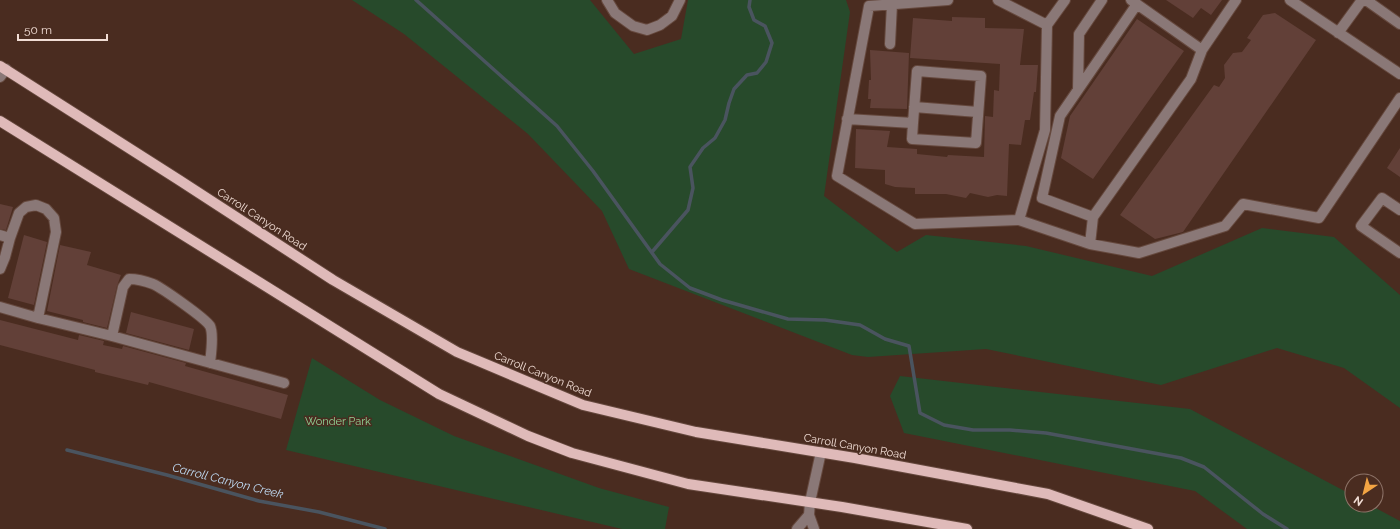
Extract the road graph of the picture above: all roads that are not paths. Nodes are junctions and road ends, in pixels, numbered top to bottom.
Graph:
1 (607, 0) edge
2 (680, 0) edge
3 (948, 0) edge
4 (998, 0) edge
5 (1065, 0) edge
6 (1102, 0) edge
7 (1236, 0) edge
8 (1290, 0) edge
9 (1362, 0) edge
10 (1366, 0) edge
11 (1134, 2) edge
12 (868, 3) edge
13 (892, 4) junction
14 (1400, 24) edge
15 (1047, 25) junction
16 (1338, 33) junction
17 (890, 44) dead end
18 (1202, 50) junction
19 (2, 71) edge
20 (1400, 74) edge
21 (1078, 90) junction
22 (1400, 98) edge
23 (914, 107) junction
24 (978, 112) junction
25 (847, 119) junction
26 (0, 121) edge
27 (913, 123) junction
28 (1400, 210) edge
29 (1092, 217) junction
30 (1019, 220) junction
31 (5, 236) edge
32 (1090, 244) junction
33 (1400, 253) edge
34 (0, 269) edge
35 (0, 307) edge
36 (38, 318) junction
37 (112, 336) junction
38 (210, 363) junction
39 (284, 383) dead end
40 (821, 452) junction
41 (810, 502) junction
42 (809, 515) junction
43 (797, 529) edge
44 (814, 529) edge
45 (967, 529) edge
46 (1148, 529) edge

1 - 2 street
3 - 13 street
4 - 15 street
5 - 15 street
6 - 21 street
7 - 18 street
8 - 16 street
9 - 16 street
10 - 14 street
11 - 18 street
11 - 21 street
12 - 13 street
12 - 25 street
13 - 17 street
15 - 30 street
16 - 20 street
18 - 29 street
19 - 40 main road, Carroll Canyon Road
21 - 29 street
22 - 32 street
23 - 24 street
23 - 24 street
23 - 27 street
24 - 27 street
25 - 27 street
25 - 30 street
26 - 41 main road
28 - 33 street
29 - 32 street
30 - 32 street
31 - 34 street
31 - 36 street
35 - 36 street
36 - 37 street
37 - 38 street
37 - 38 street
38 - 39 street
40 - 41 street
40 - 46 main road, Carroll Canyon Road
41 - 42 street
41 - 45 main road
42 - 43 street
42 - 44 street

